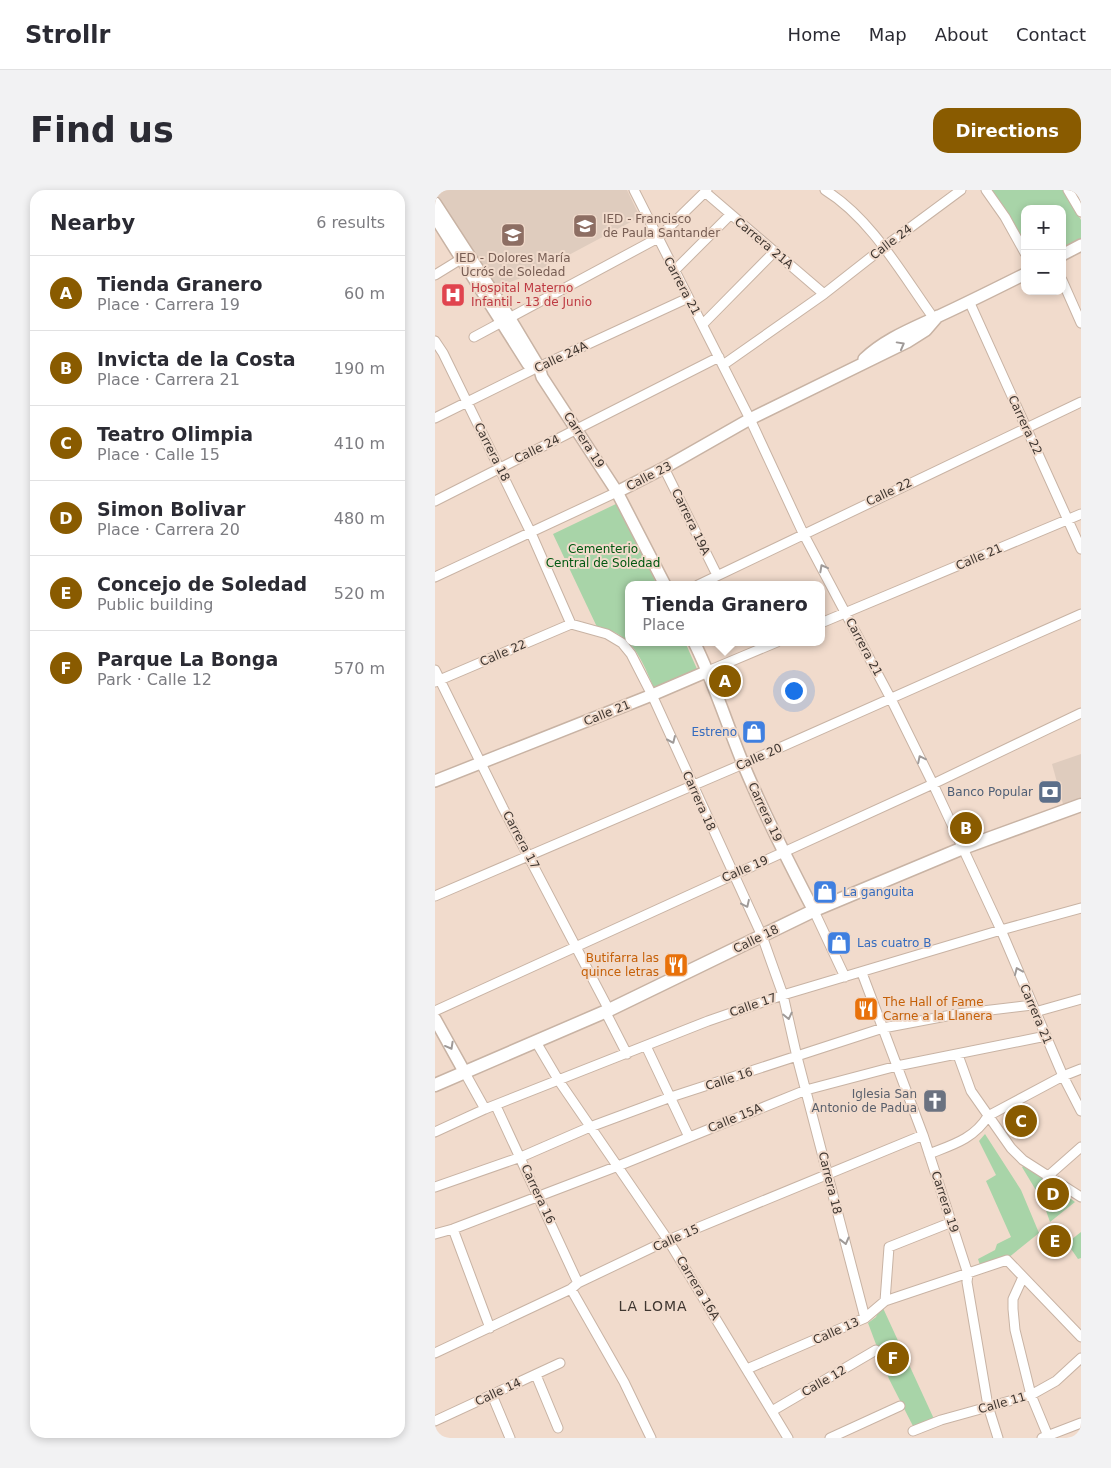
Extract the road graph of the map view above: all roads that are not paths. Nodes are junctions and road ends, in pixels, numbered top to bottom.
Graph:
1 (634, 190) edge
2 (825, 190) edge
3 (961, 190) edge
4 (986, 190) edge
5 (1068, 190) edge
6 (706, 191) edge
7 (836, 193) edge
8 (435, 203) edge
9 (1081, 212) edge
10 (730, 215) junction
11 (435, 217) edge
12 (658, 238) junction
13 (1081, 245) edge
14 (884, 247) junction
15 (1023, 250) edge
16 (775, 251) junction
17 (1066, 253) edge
18 (461, 259) junction
19 (674, 272) junction
20 (435, 276) edge
21 (1021, 276) edge
22 (1066, 289) edge
23 (824, 294) junction
24 (687, 298) junction
25 (969, 301) junction
26 (936, 318) junction
27 (505, 319) junction
28 (1081, 323) edge
29 (703, 324) junction
30 (474, 337) dead end
31 (435, 341) edge
32 (719, 357) junction
33 (723, 366) junction
34 (538, 371) junction
35 (467, 402) junction
36 (1081, 402) edge
37 (435, 418) edge
38 (750, 419) junction
39 (1026, 428) junction
40 (577, 429) junction
41 (500, 467) junction
42 (665, 468) junction
43 (617, 492) junction
44 (435, 501) edge
45 (1081, 514) edge
46 (1069, 519) junction
47 (531, 533) junction
48 (803, 533) junction
49 (1081, 549) edge
50 (717, 575) junction
51 (435, 577) edge
52 (663, 581) edge
53 (706, 581) edge
54 (846, 613) junction
55 (1081, 614) edge
56 (825, 621) edge
57 (571, 624) junction
58 (625, 646) edge
59 (625, 646) edge
60 (696, 646) edge
61 (767, 646) edge
62 (435, 670) edge
63 (708, 671) junction
64 (437, 681) edge
65 (652, 695) junction
66 (891, 699) junction
67 (1081, 713) edge
68 (481, 763) junction
69 (743, 764) junction
70 (435, 781) edge
71 (933, 784) junction
72 (692, 786) junction
73 (1081, 805) edge
74 (963, 848) junction
75 (783, 853) junction
76 (529, 855) junction
77 (732, 874) junction
78 (435, 896) edge
79 (1081, 908) edge
80 (814, 911) junction
81 (1001, 930) junction
82 (762, 936) junction
83 (576, 946) junction
84 (862, 973) junction
85 (845, 977) junction
86 (783, 995) junction
87 (1081, 999) edge
88 (1034, 1008) junction
89 (607, 1010) junction
90 (435, 1011) edge
91 (435, 1019) edge
92 (883, 1028) junction
93 (1046, 1036) junction
94 (536, 1042) junction
95 (646, 1046) junction
96 (627, 1054) junction
97 (958, 1055) junction
98 (797, 1057) junction
99 (897, 1066) junction
100 (1081, 1069) edge
101 (465, 1073) junction
102 (1063, 1076) junction
103 (559, 1081) junction
104 (435, 1085) edge
105 (806, 1090) junction
106 (671, 1097) junction
107 (496, 1106) junction
108 (485, 1109) junction
109 (1081, 1111) edge
110 (987, 1116) junction
111 (590, 1127) junction
112 (435, 1132) edge
113 (923, 1135) junction
114 (689, 1137) junction
115 (1081, 1147) edge
116 (929, 1154) junction
117 (521, 1157) junction
118 (618, 1166) junction
119 (828, 1174) junction
120 (1047, 1177) junction
121 (435, 1187) edge
122 (539, 1196) junction
123 (1081, 1197) edge
124 (952, 1222) junction
125 (453, 1229) junction
126 (435, 1234) edge
127 (668, 1240) junction
128 (968, 1274) junction
129 (1023, 1277) junction
130 (575, 1286) junction
131 (885, 1302) junction
132 (865, 1318) junction
133 (490, 1328) junction
134 (1081, 1337) edge
135 (876, 1350) dead end
136 (435, 1353) edge
137 (1081, 1358) edge
138 (560, 1363) dead end
139 (747, 1370) junction
140 (536, 1375) junction
141 (493, 1394) junction
142 (1031, 1395) junction
143 (900, 1406) dead end
144 (989, 1406) junction
145 (772, 1411) junction
146 (435, 1421) edge
147 (1081, 1423) edge
148 (559, 1428) dead end
149 (913, 1431) dead end
150 (1045, 1437) edge
151 (511, 1438) edge
152 (651, 1438) edge
153 (787, 1438) edge
154 (830, 1438) edge
155 (998, 1438) edge

1 - 12 street, Carrera 21
2 - 7 street
3 - 14 street, Calle 24
4 - 15 street
5 - 9 street
6 - 10 street, Carrera 21A
6 - 12 street
7 - 14 street
8 - 27 street, Carrera 19
10 - 16 street, Carrera 21A
10 - 19 street
11 - 18 street, Carrera 19
12 - 19 street, Carrera 21
12 - 27 street
13 - 17 street
14 - 23 street, Calle 24
14 - 26 street
16 - 23 street, Carrera 21A
16 - 29 street
18 - 20 street
18 - 27 street, Carrera 19
19 - 24 street, Carrera 21
21 - 25 street, Calle 23
22 - 28 street
23 - 33 street, Calle 24
24 - 29 street, Carrera 21
24 - 34 street, Calle 24A
25 - 26 street, Calle 23
25 - 39 street, Carrera 22
26 - 38 street, Calle 23
27 - 30 street
27 - 34 street, Carrera 19
29 - 32 street, Carrera 21
31 - 35 street, Carrera 18
32 - 33 street, Carrera 21
32 - 40 street, Calle 24
33 - 38 street, Carrera 21
34 - 35 street, Calle 24A
34 - 40 street, Carrera 19
35 - 37 street, Calle 24A
35 - 41 street, Carrera 18
36 - 39 street, Calle 22
38 - 42 street, Calle 23
38 - 48 street, Carrera 21
39 - 46 street, Carrera 22
39 - 48 street, Calle 22
40 - 41 street, Calle 24
40 - 43 street, Carrera 19
41 - 44 street, Calle 24
41 - 47 street, Carrera 18
42 - 43 street, Calle 23
42 - 50 street, Carrera 19A
43 - 47 street, Calle 23
43 - 52 street, Carrera 19
45 - 46 street, Calle 21
46 - 49 street, Carrera 22
46 - 54 street, Calle 21
47 - 51 street, Calle 23
47 - 57 street, Carrera 18
48 - 50 street, Calle 22
54 -> 48 street, Carrera 21
50 - 53 street, Calle 22
54 - 56 street, Calle 21
54 - 66 street, Carrera 21
55 - 66 street, Calle 20
57 - 59 street, Carrera 18
57 - 64 street, Calle 22
58 - 65 street, Carrera 18
60 - 63 street, Carrera 19
61 - 63 street, Calle 21
62 - 64 street, Carrera 17
63 - 65 street, Calle 21
63 - 69 street, Carrera 19
64 - 68 street, Carrera 17
65 - 68 street, Calle 21
65 -> 72 street, Carrera 18
66 - 69 street, Calle 20
71 -> 66 street, Carrera 21
67 - 71 street, Calle 19
68 - 70 street, Calle 21
68 - 76 street, Carrera 17
69 - 72 street, Calle 20
69 - 75 street, Carrera 19
71 - 74 street, Carrera 21
71 - 75 street, Calle 19
72 - 76 street, Calle 20
72 - 77 street, Carrera 18
73 - 74 main road, Calle 18
74 - 80 main road, Calle 18
74 - 81 street, Carrera 21
75 - 77 street, Calle 19
75 - 80 street, Carrera 19
76 - 78 street, Calle 20
76 - 83 street, Carrera 17
77 -> 82 street, Carrera 18
77 - 83 street, Calle 19
79 - 81 street, Calle 17
80 - 82 main road, Calle 18
80 - 85 street, Carrera 19
81 - 84 street, Calle 17
88 -> 81 street, Carrera 21
82 - 86 street, Carrera 18
82 - 89 main road, Calle 18
83 - 89 street, Carrera 17
83 - 90 street, Calle 19
84 - 85 street, Calle 17
84 - 92 street, Carrera 19
85 - 86 street, Calle 17
86 - 95 street, Calle 17
86 -> 98 street, Carrera 18
87 - 88 street, Calle 16
88 - 92 street, Calle 16
88 - 93 street, Carrera 21
89 - 94 main road, Calle 18
89 - 96 street, Carrera 17
91 -> 101 street
92 - 98 street, Calle 16
92 - 99 street, Carrera 19
93 - 97 street, Calle 15A
93 - 102 street, Carrera 21
94 - 101 main road, Calle 18
94 - 103 street, Carrera 16A
95 - 96 street, Calle 17
95 - 106 street
96 - 103 street, Calle 17
97 - 99 street, Calle 15A
97 - 110 street
98 - 105 street, Carrera 18
98 - 106 street, Calle 16
99 - 105 street, Calle 15A
99 - 113 street, Carrera 19
100 - 102 street
101 - 104 main road, Calle 18
101 - 108 street
102 - 109 street, Carrera 21
102 - 110 street
103 - 107 street, Calle 17
103 - 111 street, Carrera 16A
105 - 114 street, Calle 15A
105 - 119 street, Carrera 18
106 - 111 street, Calle 16
106 - 114 street
107 - 108 street, Calle 17
107 - 117 street, Carrera 16
108 - 112 street, Calle 17
110 - 116 street
110 - 120 street
111 - 117 street, Calle 16
111 - 118 street, Carrera 16A
113 - 116 street, Carrera 19
113 - 119 street, Calle 15
114 - 118 street, Calle 15A
115 - 120 street
116 - 124 street, Carrera 19
117 - 121 street, Calle 16
117 - 122 street, Carrera 16
118 - 122 street, Calle 15A
118 - 127 street, Carrera 16A
119 - 127 street, Calle 15
119 -> 132 street, Carrera 18
120 - 123 street
122 - 125 street, Calle 15A
122 - 130 street, Carrera 16
124 - 128 street, Carrera 19
124 - 131 street
125 - 126 street, Calle 15A
125 - 133 street
127 - 130 street, Calle 15
127 - 139 street, Carrera 16A
128 - 129 street, Calle 13
128 - 131 street, Calle 13
128 - 144 street, Carrera 19
129 - 134 street
129 - 142 street
130 - 133 street, Calle 15
130 - 152 street, Carrera 16
131 - 132 street, Calle 13
132 - 139 street, Calle 13
133 - 136 street, Calle 15
135 - 145 street, Calle 12
137 - 142 street, Calle 11
138 - 140 street, Calle 14
139 - 145 street, Carrera 16A
140 - 141 street, Calle 14
140 - 148 street
141 - 146 street, Calle 14
141 - 151 street
142 - 144 street, Calle 11
142 - 150 street
143 - 154 street
144 - 149 street, Calle 11
144 - 155 street, Carrera 19
145 - 153 street, Carrera 16A
147 - 150 street

